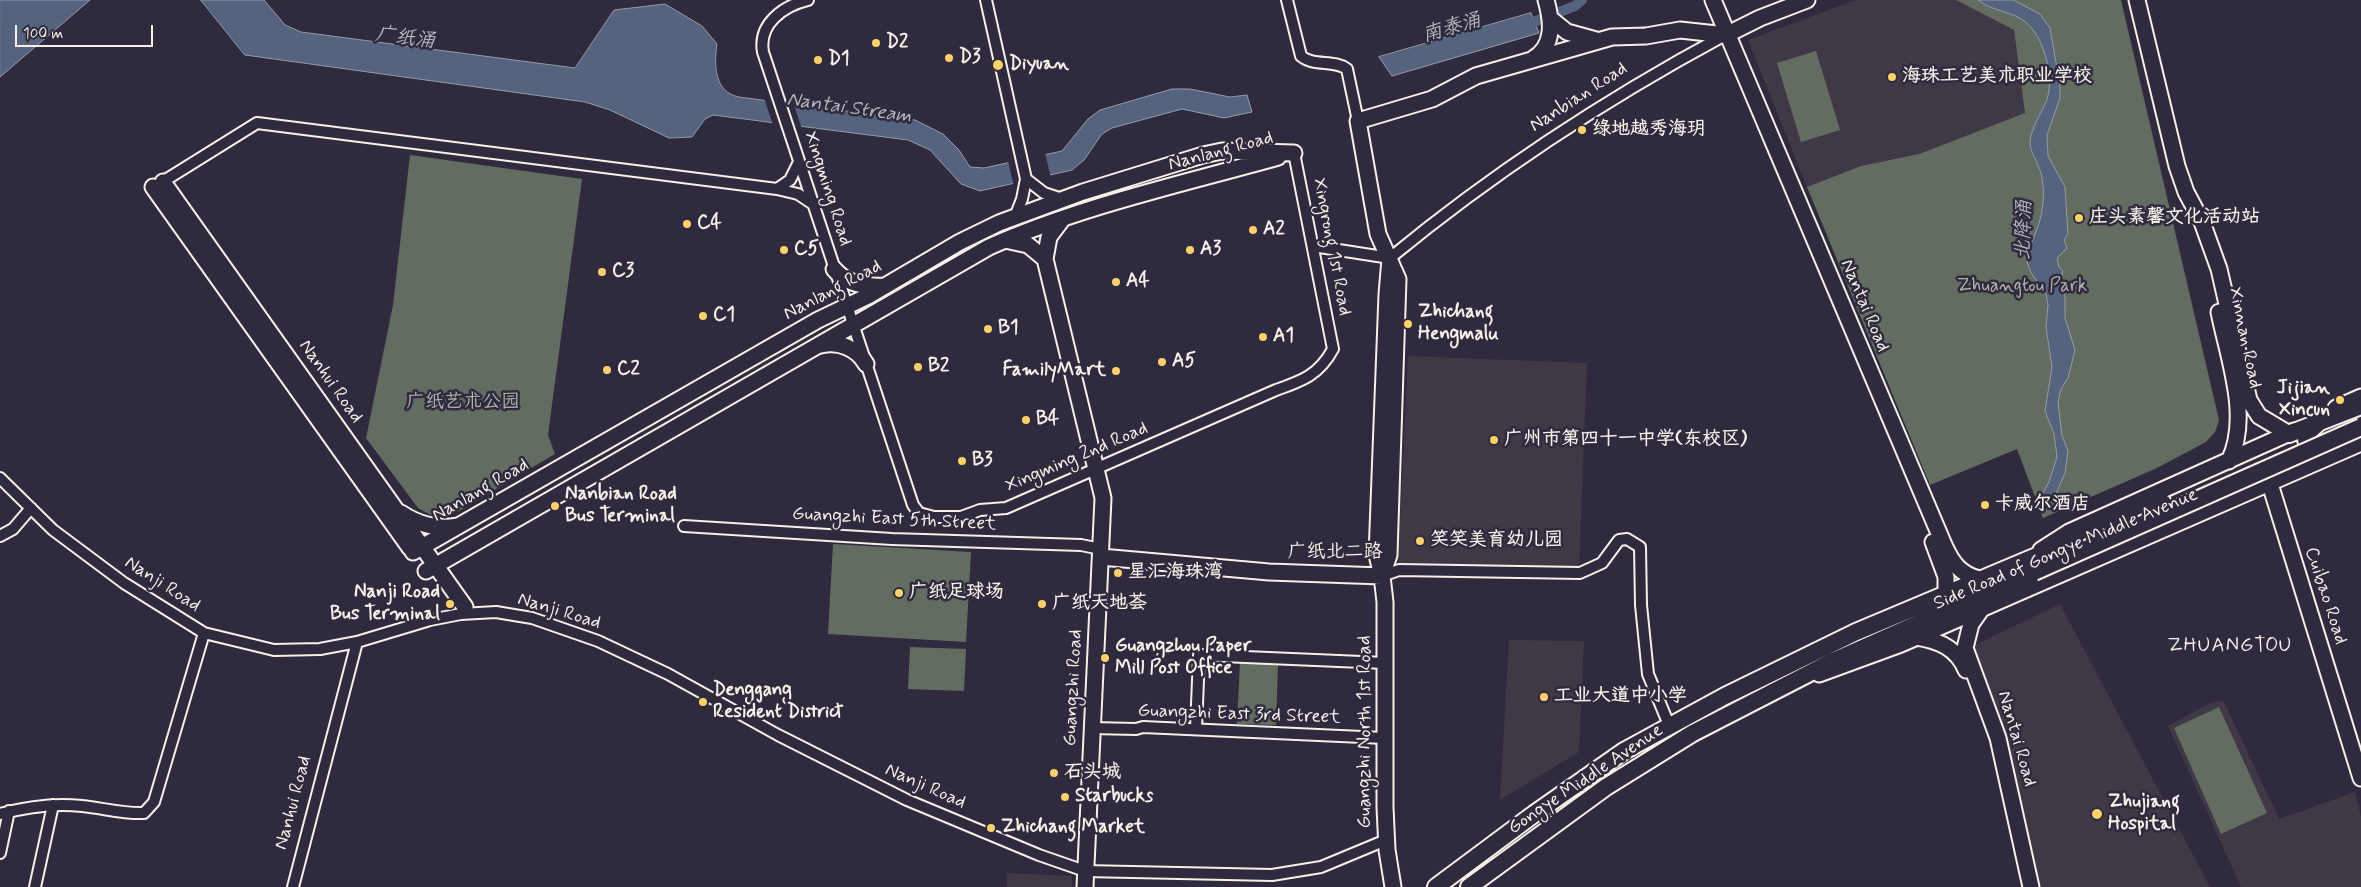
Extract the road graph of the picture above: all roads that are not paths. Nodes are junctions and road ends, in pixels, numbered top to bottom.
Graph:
1 (808, 0) edge
2 (986, 0) edge
3 (1288, 0) edge
4 (1546, 0) edge
5 (1713, 0) edge
6 (1807, 0) edge
7 (2137, 0) edge
8 (1552, 19) junction
9 (1726, 34) junction
10 (1599, 40) junction
11 (1532, 60) junction
12 (1358, 121) junction
13 (1294, 152) junction
14 (798, 158) junction
15 (158, 184) junction
16 (1028, 184) junction
17 (777, 189) junction
18 (1062, 199) junction
19 (813, 204) junction
20 (1015, 217) junction
21 (1063, 219) junction
22 (2202, 222) junction
23 (1004, 240) junction
24 (1313, 246) junction
25 (1390, 258) junction
26 (1045, 259) junction
27 (919, 266) junction
28 (834, 269) junction
29 (928, 280) junction
30 (886, 286) junction
31 (847, 306) junction
32 (853, 325) junction
33 (817, 346) junction
34 (769, 348) junction
35 (1333, 349) joint
36 (866, 364) junction
37 (780, 367) junction
38 (2361, 397) edge
39 (2361, 406) edge
40 (2361, 414) edge
41 (2325, 417) junction
42 (2361, 427) edge
43 (2289, 434) junction
44 (2361, 443) edge
45 (2333, 455) junction
46 (2229, 461) junction
47 (1097, 469) junction
48 (0, 478) edge
49 (2270, 484) junction
50 (495, 505) junction
51 (30, 508) junction
52 (396, 509) junction
53 (504, 524) junction
54 (461, 525) junction
55 (684, 526) dead end
56 (0, 536) edge
57 (413, 552) junction
58 (1101, 553) junction
59 (2029, 567) junction
60 (426, 571) junction
61 (1382, 576) junction
62 (1979, 579) junction
63 (1946, 594) junction
64 (449, 602) dead end
65 (465, 607) dead end
66 (1983, 607) junction
67 (204, 633) junction
68 (1916, 637) junction
69 (357, 642) junction
70 (1385, 664) junction
71 (1784, 686) junction
72 (1668, 726) junction
73 (1092, 728) junction
74 (1196, 729) junction
75 (1384, 738) junction
76 (2361, 778) edge
77 (53, 805) junction
78 (4, 813) edge
79 (1386, 840) junction
80 (0, 853) edge
81 (1085, 870) junction
82 (35, 887) edge
83 (293, 887) edge
84 (1085, 887) edge
85 (1392, 887) edge
86 (1436, 887) edge
87 (1469, 887) edge
88 (2024, 887) edge
89 (2031, 887) edge

1 - 14 street, Xingming Road
2 - 16 street
3 - 12 street
4 - 8 street
5 - 9 street, Nantai Road
6 - 9 street, Nanbian Road
7 - 22 street, Xinnan Road
8 - 10 street
8 - 11 street
9 - 10 street
9 - 25 street, Nanbian Road
9 - 62 street, Nantai Road
9 - 63 street, Nantai Road
10 - 11 street
11 - 12 street
12 - 25 street
13 - 18 street, Nanlang Road
13 - 21 street, Nanlang Road
13 - 24 street, Xingrong 1st Road
14 - 17 street
14 - 19 street, Xingming Road
15 - 17 street
15 - 52 street, Nanhui Road
15 - 57 street, Nanhui Road
16 - 18 street
16 - 20 street
17 - 19 street
18 - 20 street, Nanlang Road
19 - 28 street, Xingming Road
20 - 27 street, Nanlang Road
21 - 23 street, Nanlang Road
21 - 26 street, Guangzhi Road
22 - 43 street, Xinnan Road
22 - 46 street, Xinnan Road
23 - 26 street
23 - 29 street, Nanlang Road
24 - 25 street
24 - 35 street, Xingrong 1st Road
25 - 61 street
26 - 47 street, Guangzhi Road
27 - 29 street
27 - 30 street, Nanlang Road
28 - 30 street
28 - 31 street, Xingming Road
29 - 32 street, Nanlang Road
30 - 31 street, Nanlang Road
31 - 32 street, Xingming Road
31 - 34 street, Nanlang Road
32 - 33 street, Nanlang Road
32 - 36 street, Xingming 2nd Road
33 - 36 street
33 - 37 street, Nanlang Road
34 - 37 street
34 - 50 street, Nanlang Road
35 - 47 street, Xingming 2nd Road
36 - 47 street, Xingming 2nd Road
37 - 53 street, Nanlang Road
38 - 41 street
39 - 41 main road
40 - 59 main road
41 - 43 main road
41 - 45 street
42 - 59 main road, bridge
43 - 46 street, Side Road of Gongye Middle Avenue
44 - 45 street, Side Road of Gongye Middle Avenue
45 - 49 street, Side Road of Gongye Middle Avenue
46 - 59 street, Side Road of Gongye Middle Avenue
47 - 58 street, Guangzhi Road
48 - 51 street, Nanji Road
49 - 66 street, Side Road of Gongye Middle Avenue
49 - 76 street, Cuibao Road
50 - 53 street
50 - 54 street, Nanlang Road
51 - 56 street
51 - 67 street, Nanji Road
52 - 54 street
52 - 65 street, Nanhui Road
53 - 60 street, Nanlang Road
54 - 57 street, Nanlang Road
55 - 58 street, Guangzhi East 5th Street
57 - 60 street, Nanhui Road
58 - 61 street, 广纸北二路
58 - 73 street, Guangzhi Road
59 - 62 main road
59 - 71 main road, Gongye Middle Avenue
60 - 64 street, Nanhui Road
61 - 70 street, Guangzhi North 1st Road
61 - 72 street, 广纸北二路
62 - 63 main road
63 - 72 main road
66 - 68 street, Side Road of Gongye Middle Avenue
66 - 89 street, Nantai Road
67 - 69 street, Nanji Road
67 - 77 street
68 - 71 street, Side Road of Gongye Middle Avenue
68 - 88 street, Nantai Road
69 - 81 street, Nanji Road
69 - 83 street, Nanhui Road
70 - 74 street
70 - 75 street, Guangzhi North 1st Road
71 - 87 main road, Gongye Middle Avenue
72 - 86 main road
73 - 74 street, Guangzhi East 3rd Street
73 - 81 street, Guangzhi Road
74 - 75 street, Guangzhi East 3rd Street
75 - 79 street, Guangzhi North 1st Road
77 - 78 street
77 - 82 street
78 - 80 street
79 - 81 street, Nanji Road
79 - 85 street, Guangzhi North 1st Road
81 - 84 street, Guangzhi Road

